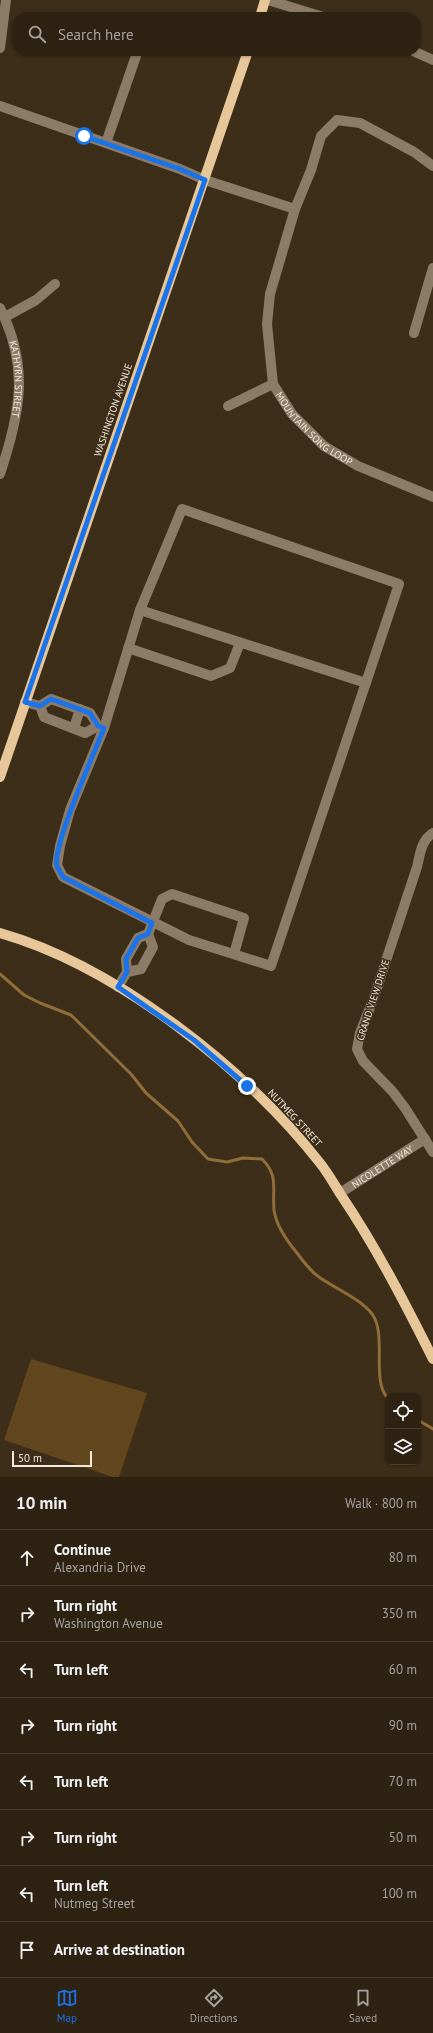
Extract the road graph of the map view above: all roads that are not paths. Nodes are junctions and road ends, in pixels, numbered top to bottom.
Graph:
1 (6, 0) edge
2 (267, 0) edge
3 (262, 12) edge
4 (307, 12) edge
5 (0, 48) edge
6 (421, 55) edge
7 (136, 56) edge
8 (246, 56) edge
9 (433, 60) edge
10 (0, 106) edge
11 (106, 143) junction
12 (433, 166) edge
13 (205, 180) junction
14 (294, 209) junction
15 (433, 268) edge
16 (55, 284) dead end
17 (2, 312) edge
18 (414, 333) dead end
19 (273, 384) junction
20 (228, 406) dead end
21 (0, 474) edge
22 (433, 497) edge
23 (140, 610) junction
24 (240, 643) junction
25 (128, 648) junction
26 (366, 683) junction
27 (25, 702) junction
28 (40, 706) junction
29 (80, 709) junction
30 (101, 727) junction
31 (74, 728) junction
32 (0, 777) edge
33 (433, 833) edge
34 (152, 923) junction
35 (0, 933) edge
36 (148, 934) junction
37 (132, 949) junction
38 (234, 954) junction
39 (147, 958) junction
40 (127, 972) junction
41 (118, 987) junction
42 (425, 1139) junction
43 (433, 1152) edge
44 (340, 1193) junction
45 (433, 1359) edge

1 - 5 street
2 - 3 main road
2 - 4 street
6 - 9 street
7 - 11 street
8 - 13 main road, WASHINGTON AVENUE
10 - 11 street
11 - 13 street
12 - 14 street, MOUNTAIN SONG LOOP
13 - 14 street
13 - 27 main road, WASHINGTON AVENUE
14 - 19 street, MOUNTAIN SONG LOOP
15 - 18 street
16 - 17 street
17 - 21 street, KATHYRN STREET
19 - 20 street
19 - 22 street, MOUNTAIN SONG LOOP
23 - 24 street
23 - 25 street
23 - 26 street
24 - 25 street
24 - 26 street
25 - 30 street
26 - 38 street
27 - 28 street
27 - 32 main road, WASHINGTON AVENUE
28 - 29 street
28 - 31 street
29 - 30 street
29 - 31 street
30 - 31 street
30 - 34 street
33 - 42 street, GRAND VIEW DRIVE
34 - 36 street
34 - 38 street
34 - 38 street
35 - 41 main road, NUTMEG STREET
36 - 37 street
36 - 39 street
37 - 39 street
37 - 40 street
39 - 40 street
40 - 41 street
41 - 44 main road, NUTMEG STREET
42 - 43 street, GRAND VIEW DRIVE
42 - 44 street, NICOLETTE WAY
44 - 45 main road, NUTMEG STREET

